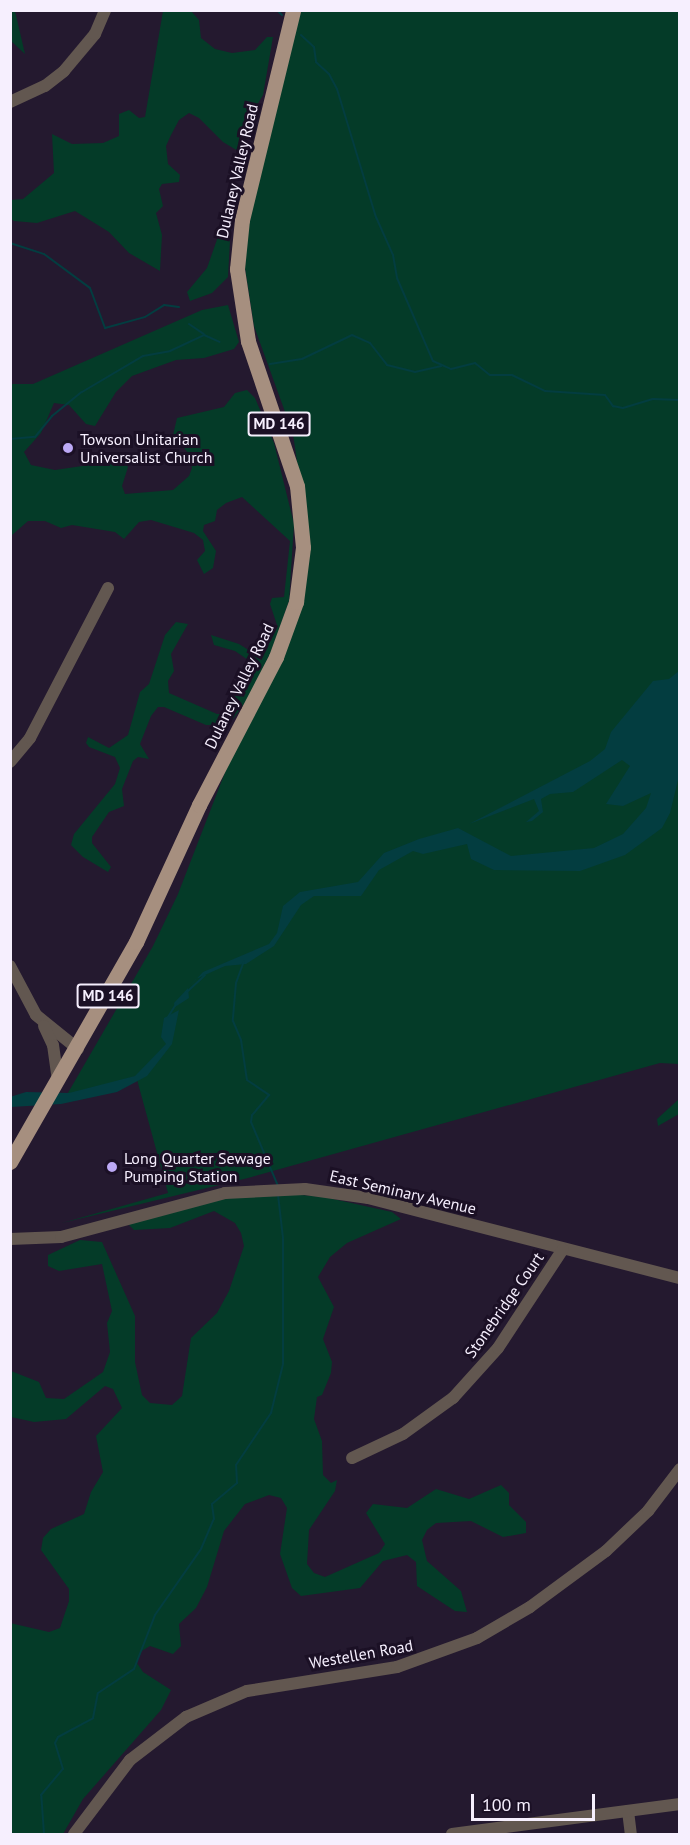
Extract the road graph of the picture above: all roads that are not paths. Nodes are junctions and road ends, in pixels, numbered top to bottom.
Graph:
1 (105, 10) edge
2 (293, 10) edge
3 (10, 102) edge
4 (108, 588) dead end
5 (10, 762) edge
6 (10, 966) edge
7 (40, 1020) junction
8 (78, 1048) junction
9 (55, 1086) junction
10 (10, 1162) edge
11 (10, 1239) edge
12 (563, 1249) junction
13 (680, 1278) edge
14 (352, 1458) dead end
15 (680, 1469) edge
16 (680, 1804) edge
17 (628, 1811) junction
18 (74, 1834) edge
19 (452, 1834) edge
20 (631, 1834) edge

1 - 3 street
2 - 8 main road, Dulaney Valley Road / MD 146
4 - 5 street
6 - 7 street
7 - 8 street
7 - 9 street
8 - 9 main road, Dulaney Valley Road / MD 146
9 - 10 main road, Dulaney Valley Road / MD 146
11 - 12 street, East Seminary Avenue
12 - 13 street, East Seminary Avenue
12 - 14 street, Stonebridge Court
15 - 18 street, Westellen Road
16 - 17 street
17 - 19 street
17 - 20 street

